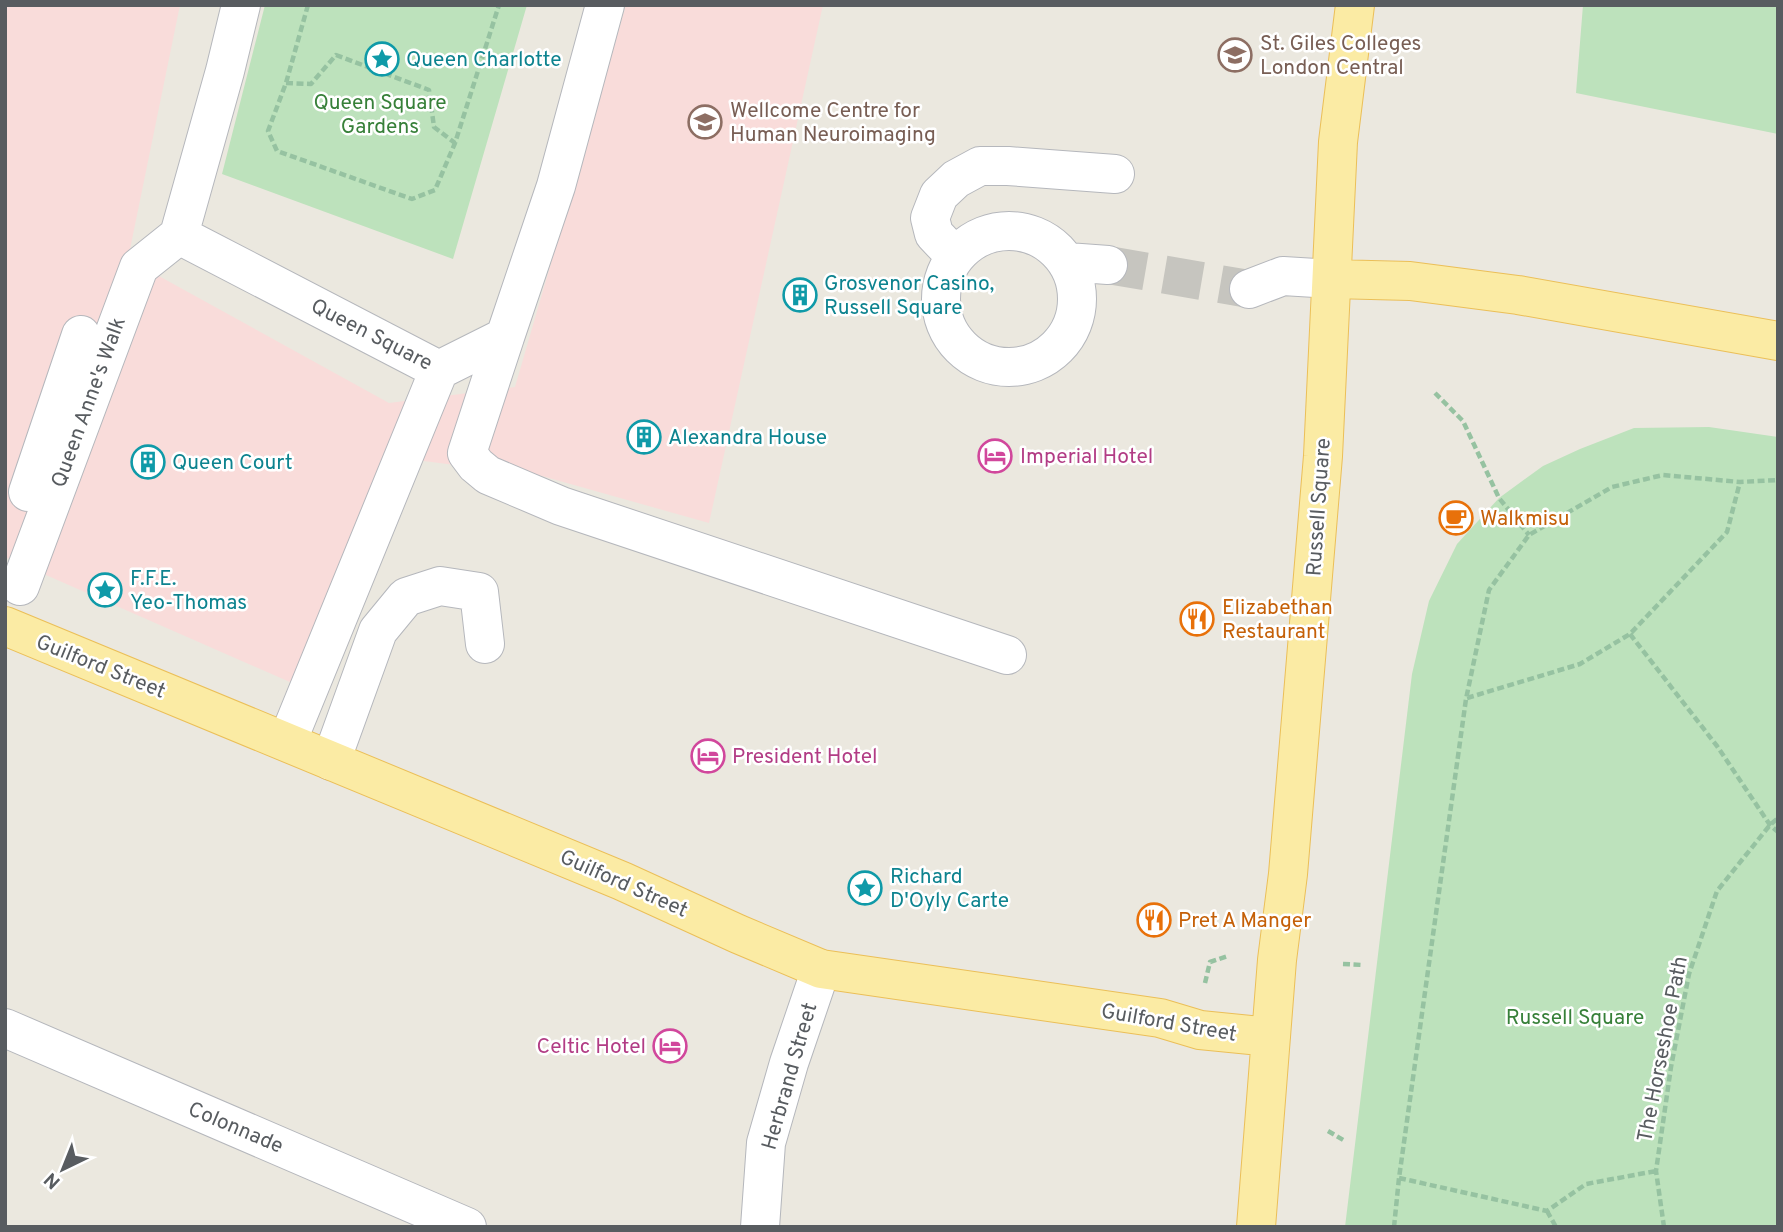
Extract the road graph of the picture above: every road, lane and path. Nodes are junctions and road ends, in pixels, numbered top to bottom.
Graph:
1 (241, 5) edge
2 (308, 5) edge
3 (499, 5) edge
4 (604, 5) edge
5 (1355, 5) edge
6 (286, 83) junction
7 (455, 143) junction
8 (1115, 174) dead end
9 (179, 235) junction
10 (955, 256) junction
11 (1067, 262) junction
12 (1108, 265) tunnel mouth
13 (1332, 279) junction
14 (1249, 289) tunnel mouth
15 (81, 335) dead end
16 (506, 337) junction
17 (1778, 341) edge
18 (439, 370) junction
19 (1435, 393) dead end
20 (1778, 480) edge
21 (1740, 482) junction
22 (1529, 535) junction
23 (13, 571) edge
24 (5, 626) edge
25 (1630, 634) junction
26 (485, 644) dead end
27 (1007, 655) dead end
28 (1466, 699) junction
29 (287, 742) junction
30 (331, 761) junction
31 (1778, 818) edge
32 (1770, 825) junction
33 (1778, 832) edge
34 (1229, 955) dead end
35 (1342, 964) dead end
36 (1363, 965) dead end
37 (821, 969) junction
38 (1204, 987) dead end
39 (5, 1028) edge
40 (1271, 1037) junction
41 (1328, 1131) dead end
42 (1345, 1141) dead end
43 (1656, 1171) junction
44 (1399, 1178) junction
45 (1547, 1211) junction
46 (467, 1227) edge
47 (760, 1227) edge
48 (1256, 1227) edge
49 (1394, 1227) edge
50 (1556, 1227) edge
51 (1664, 1227) edge

1 - 9 street
2 - 6 path
3 - 7 path
4 - 16 street
5 - 13 main road, Russell Square
6 - 7 path
6 - 7 path
8 - 10 street
9 - 18 street, Queen Square
9 - 23 street, Queen Anne's Walk
10 - 11 street
10 - 11 street
11 - 12 street
13 - 14 street
13 - 17 main road
13 - 40 main road, Russell Square
15 - 23 street
16 - 18 street, Queen Square
16 - 27 street
18 - 29 street
19 - 22 path
20 - 21 path
21 - 22 path
21 - 25 path
22 - 28 path
24 - 29 main road, Guilford Street
25 - 28 path
25 - 32 path
26 - 30 street
28 - 44 path
29 - 30 main road, Guilford Street
30 - 37 main road, Guilford Street
31 - 32 path, The Horseshoe Path
32 - 33 path
32 - 43 path, The Horseshoe Path
34 - 38 path
35 - 36 path
37 - 40 main road, Guilford Street
37 - 47 street, Herbrand Street
39 - 46 street, Colonnade
40 - 48 main road, Russell Square
41 - 42 path
43 - 45 path
43 - 51 path, The Horseshoe Path
44 - 45 path
44 - 49 path
45 - 50 path

